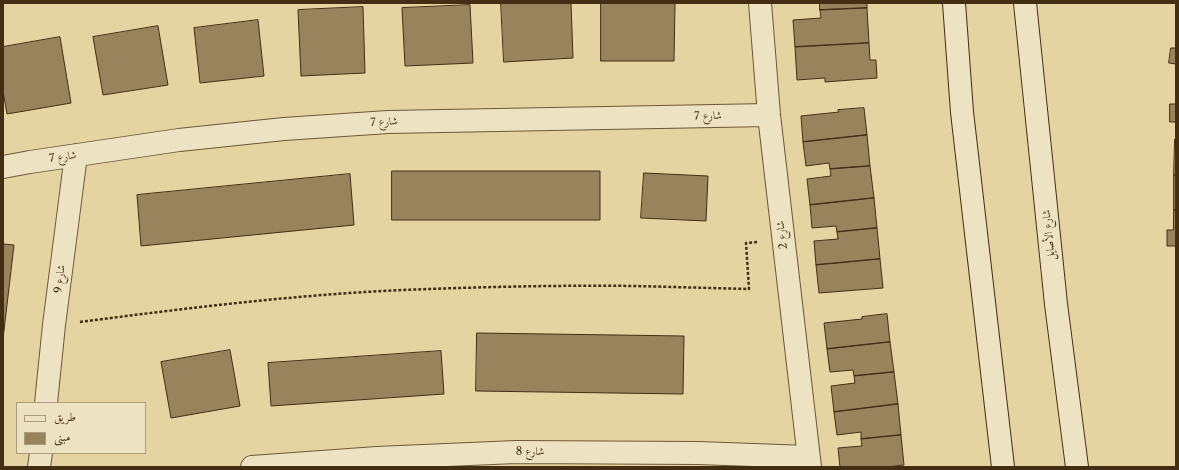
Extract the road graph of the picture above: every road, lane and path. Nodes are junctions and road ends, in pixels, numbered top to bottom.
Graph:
1 (760, 3) edge
2 (954, 3) edge
3 (1025, 3) edge
4 (769, 114) junction
5 (76, 155) junction
6 (3, 167) edge
7 (783, 239) junction
8 (54, 325) junction
9 (46, 402) edge
10 (40, 454) edge
11 (809, 462) edge
12 (39, 467) edge
13 (252, 467) edge
14 (1002, 467) edge
15 (1077, 467) edge

1 - 4 street, شارع 2
2 - 14 street
3 - 15 street, شارع الأصايل
4 - 5 street, شارع 7
4 - 7 street, شارع 2
5 - 6 street, شارع 7
5 - 8 street, شارع 9
7 - 8 path
7 - 11 street, شارع 2
8 - 9 street, شارع 9
10 - 12 street
11 - 13 street, شارع 8

